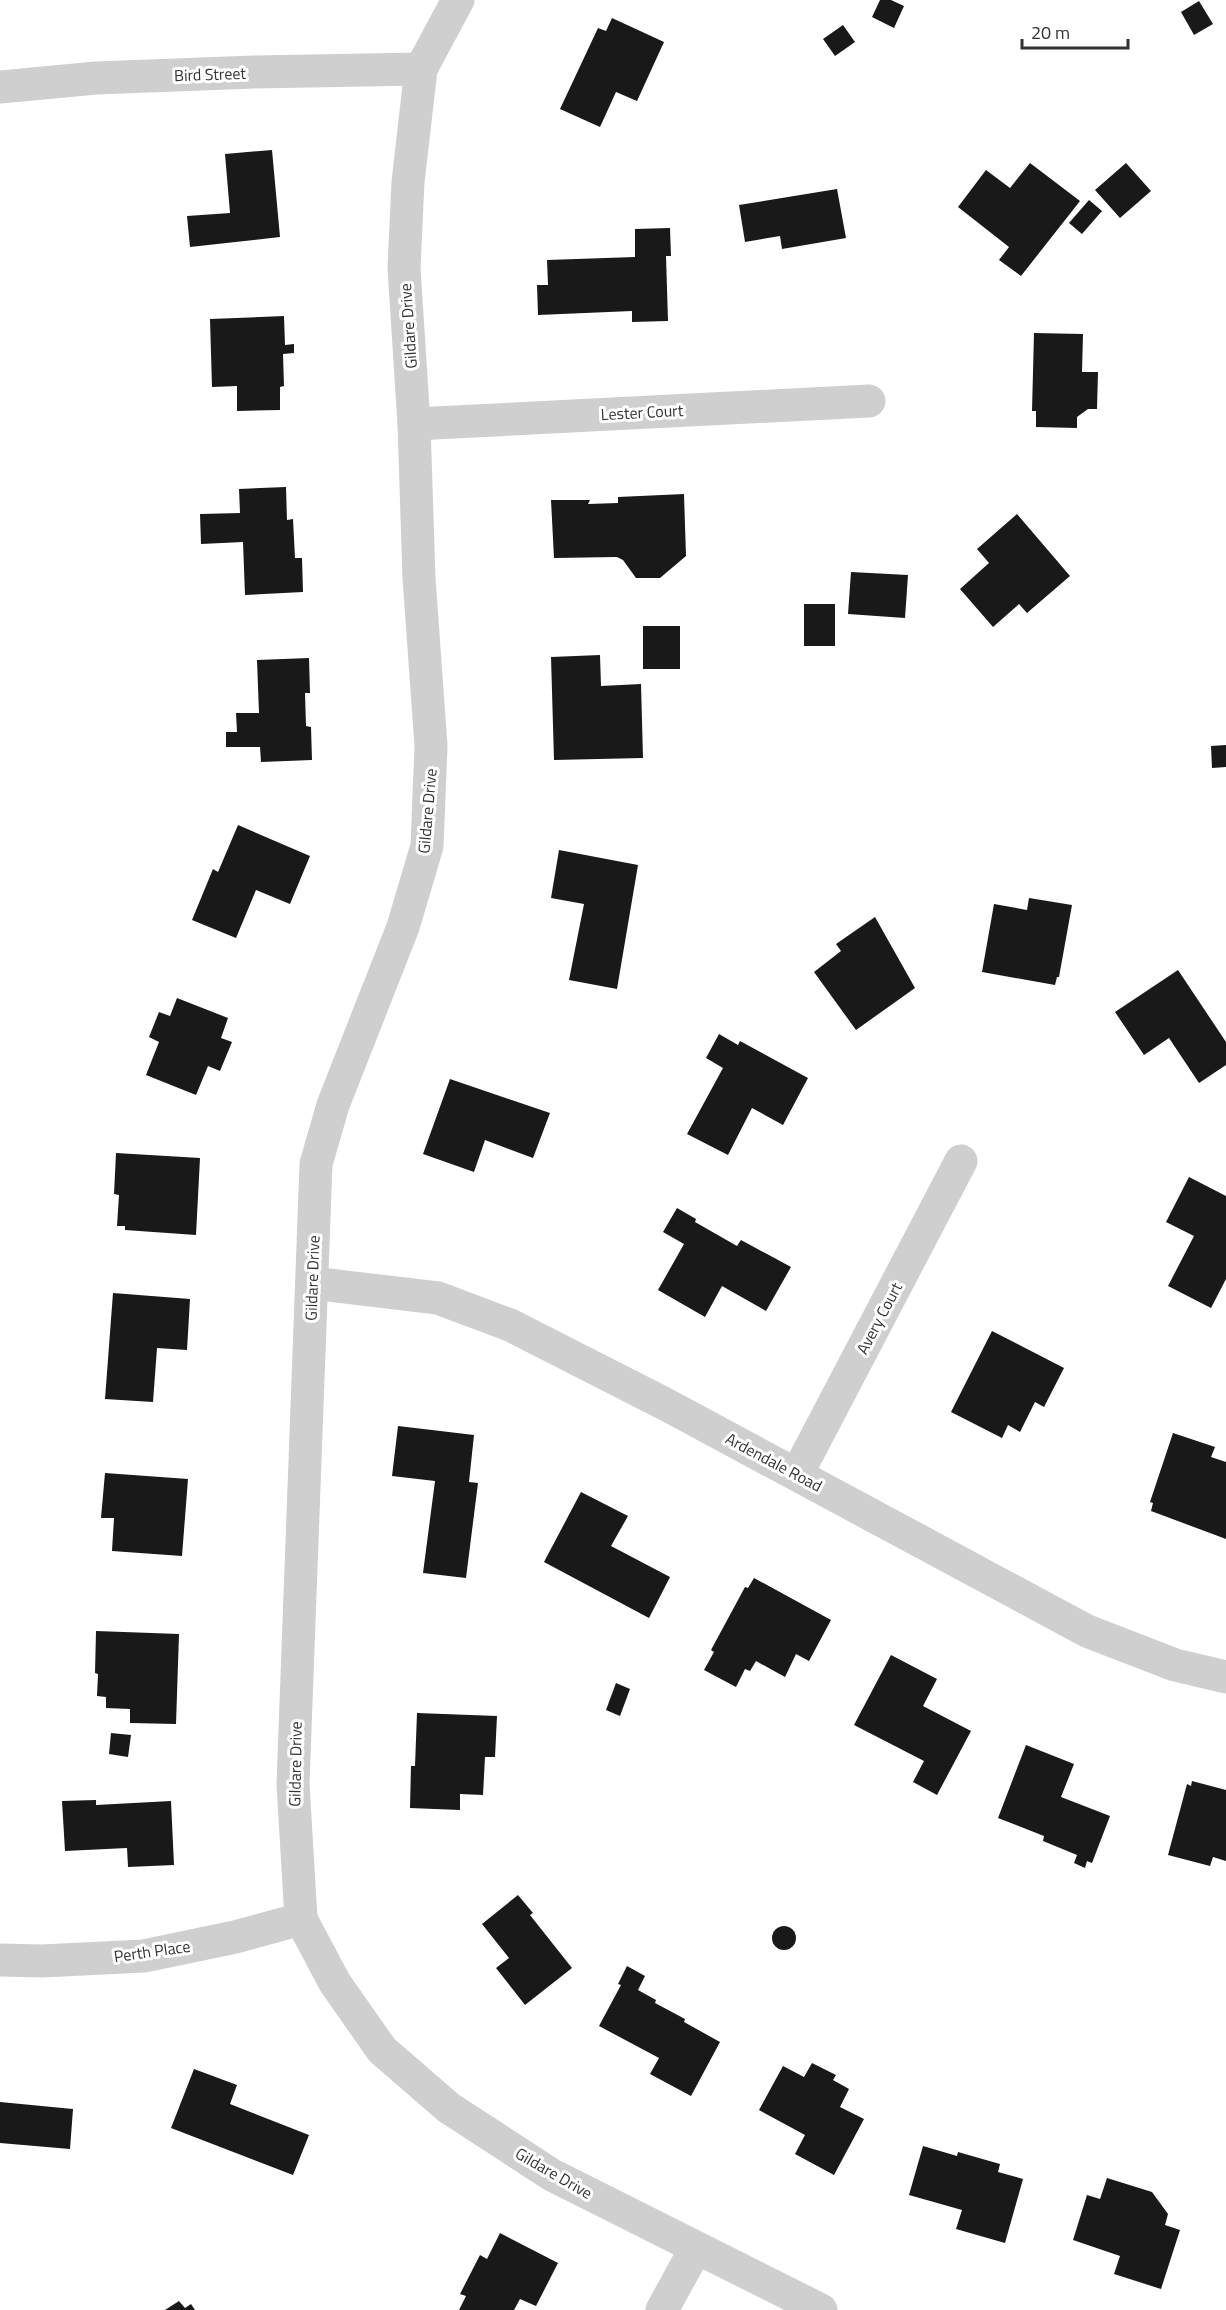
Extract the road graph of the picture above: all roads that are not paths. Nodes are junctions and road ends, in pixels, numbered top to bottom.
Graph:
1 (458, 0) edge
2 (421, 69) junction
3 (0, 87) edge
4 (869, 401) dead end
5 (414, 424) junction
6 (961, 1161) dead end
7 (312, 1283) junction
8 (797, 1474) junction
9 (1226, 1677) edge
10 (301, 1919) junction
11 (0, 1960) edge
12 (696, 2248) junction
13 (662, 2310) edge
14 (821, 2310) edge

1 - 2 street, Gildare Drive
2 - 3 street, Bird Street
2 - 5 street, Gildare Drive
4 - 5 street, Lester Court
5 - 7 street, Gildare Drive
6 - 8 street, Avery Court
7 - 8 street, Ardendale Road
7 - 10 street, Gildare Drive
8 - 9 street, Ardendale Road
10 - 11 street, Perth Place
10 - 12 street, Gildare Drive
12 - 13 street
12 - 14 street, Gildare Drive

